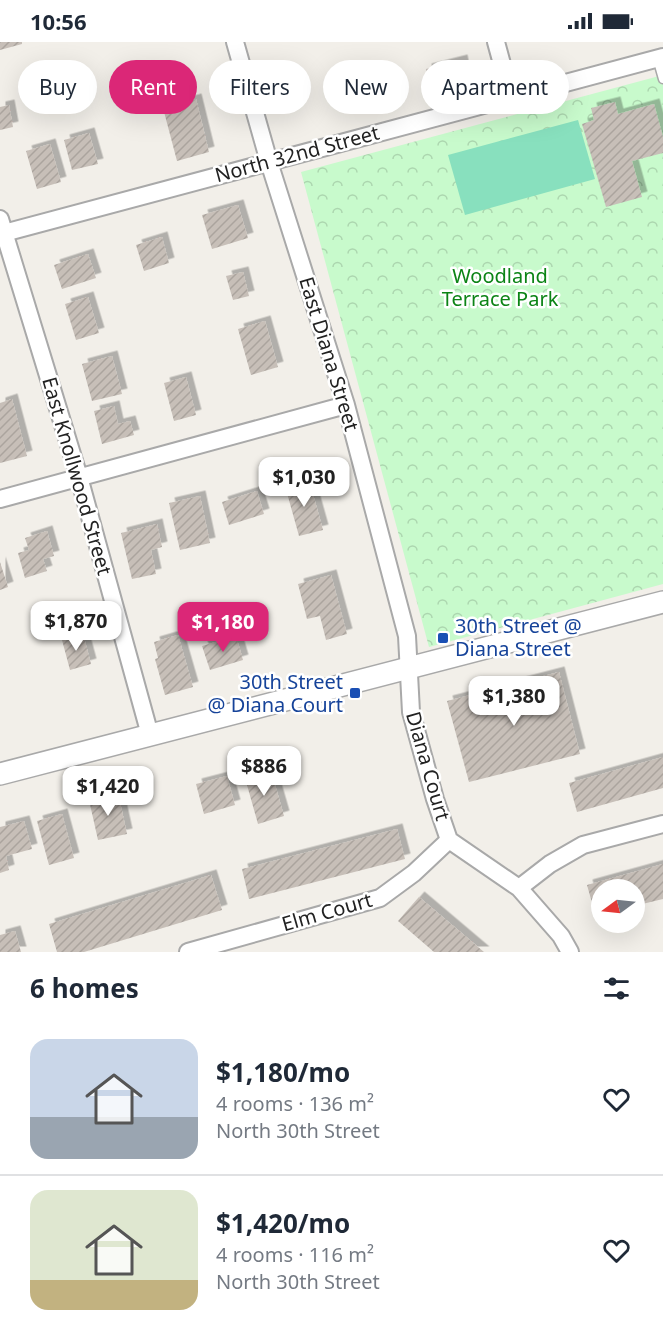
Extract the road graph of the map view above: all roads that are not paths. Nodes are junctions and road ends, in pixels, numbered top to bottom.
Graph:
1 (235, 42) edge
2 (496, 42) edge
3 (660, 57) edge
4 (501, 60) edge
5 (663, 79) edge
6 (569, 81) edge
7 (448, 114) edge
8 (269, 162) junction
9 (1, 228) edge
10 (346, 405) junction
11 (79, 477) junction
12 (0, 499) edge
13 (663, 602) edge
14 (407, 669) junction
15 (150, 735) junction
16 (0, 774) edge
17 (663, 824) edge
18 (449, 840) junction
19 (519, 888) junction
20 (188, 952) edge
21 (570, 952) edge

1 - 8 street, East Diana Street
2 - 4 street
3 - 5 lane
3 - 6 street, North 32nd Street
7 - 8 street, North 32nd Street
8 - 9 street, North 32nd Street
8 - 10 street, East Diana Street
9 - 11 street, East Knollwood Street
10 - 11 street
10 - 14 street, East Diana Street
11 - 12 street
11 - 15 street, East Knollwood Street
13 - 14 street
14 - 15 street
14 - 18 street, Diana Court
15 - 16 street
17 - 19 street
18 - 19 street, Diana Court
18 - 20 street, Elm Court
19 - 21 street, Diana Court

